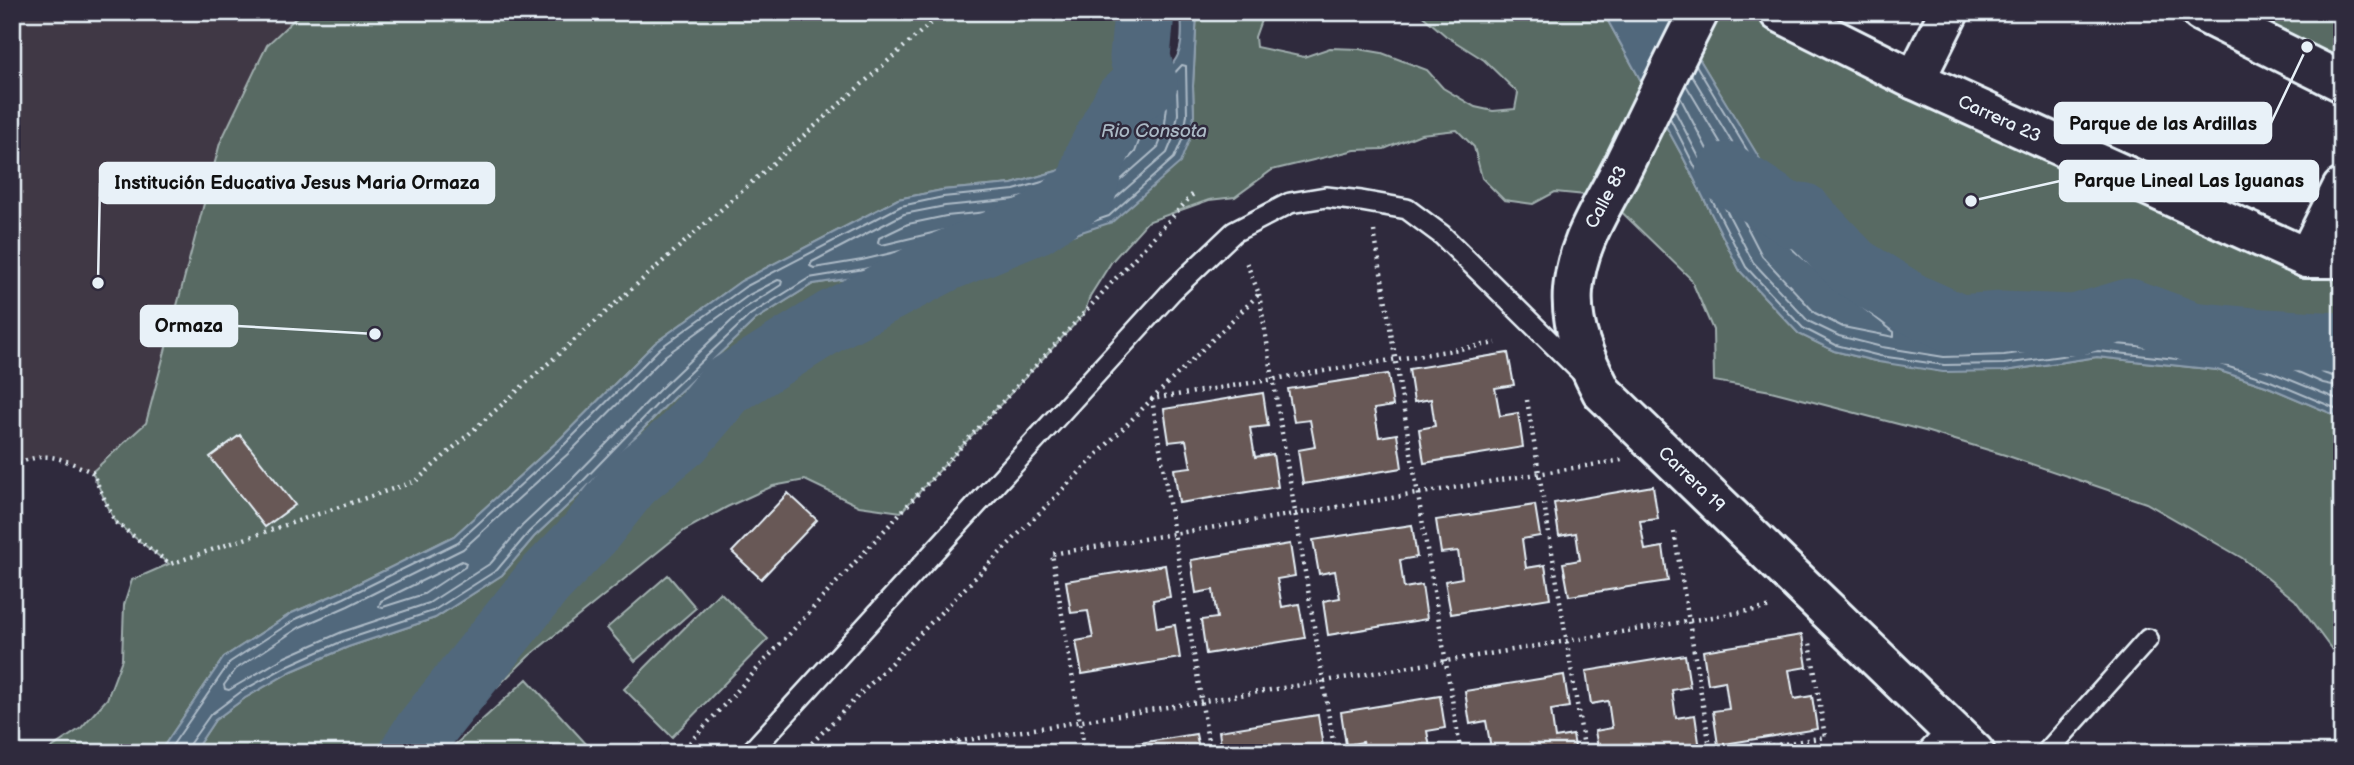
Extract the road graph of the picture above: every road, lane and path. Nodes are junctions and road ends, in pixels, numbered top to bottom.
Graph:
1 (943, 12) edge
2 (1779, 12) edge
3 (1949, 12) edge
4 (2202, 12) edge
5 (1699, 13) edge
6 (1915, 80) junction
7 (2342, 82) edge
8 (2342, 188) edge
9 (1195, 192) dead end
10 (1370, 203) junction
11 (1234, 232) junction
12 (2324, 258) edge
13 (1259, 294) junction
14 (1496, 343) dead end
15 (1395, 359) junction
16 (1274, 379) junction
17 (1602, 392) junction
18 (1152, 399) junction
19 (1527, 400) dead end
20 (1624, 460) dead end
21 (12, 466) edge
22 (1539, 474) junction
23 (1418, 493) junction
24 (1296, 514) junction
25 (1674, 532) dead end
26 (1174, 534) junction
27 (1815, 600) junction
28 (1689, 621) junction
29 (1809, 639) dead end
30 (2148, 639) dead end
31 (1566, 640) junction
32 (1446, 660) junction
33 (1323, 681) junction
34 (1201, 701) junction
35 (1080, 721) junction
36 (959, 741) junction
37 (1950, 745) edge
38 (680, 753) edge
39 (750, 753) edge
40 (802, 753) edge
41 (889, 753) edge
42 (961, 753) edge
43 (1085, 753) edge
44 (1210, 753) edge
45 (1335, 753) edge
46 (1461, 753) edge
47 (1584, 753) edge
48 (1711, 753) edge
49 (1730, 753) edge
50 (2046, 753) edge

1 - 21 path
2 - 6 street, Carrera 23
3 - 6 street
4 - 7 street
5 - 17 street, Calle 83
6 - 12 street, Carrera 23
8 - 12 street
9 - 38 path
10 - 11 lane
10 - 15 path
10 - 17 lane, Carrera 19
11 - 13 path
11 - 39 lane
13 - 16 path
13 - 18 path
14 - 15 path
15 - 16 path
15 - 23 path
16 - 18 path
16 - 24 path
17 - 27 street, Carrera 19
18 - 26 path
18 - 40 path
19 - 22 path
20 - 22 path
22 - 23 path
22 - 31 path
23 - 24 path
23 - 32 path
24 - 26 path
24 - 33 path
25 - 28 path
26 - 34 path
26 - 35 path
27 - 28 path
27 - 37 street, Carrera 19
28 - 31 path
28 - 48 path
29 - 49 path
30 - 50 lane
31 - 32 path
31 - 47 path
32 - 33 path
32 - 46 path
33 - 34 path
33 - 45 path
34 - 35 path
34 - 44 path
35 - 36 path
35 - 43 path
36 - 41 path
36 - 42 path

